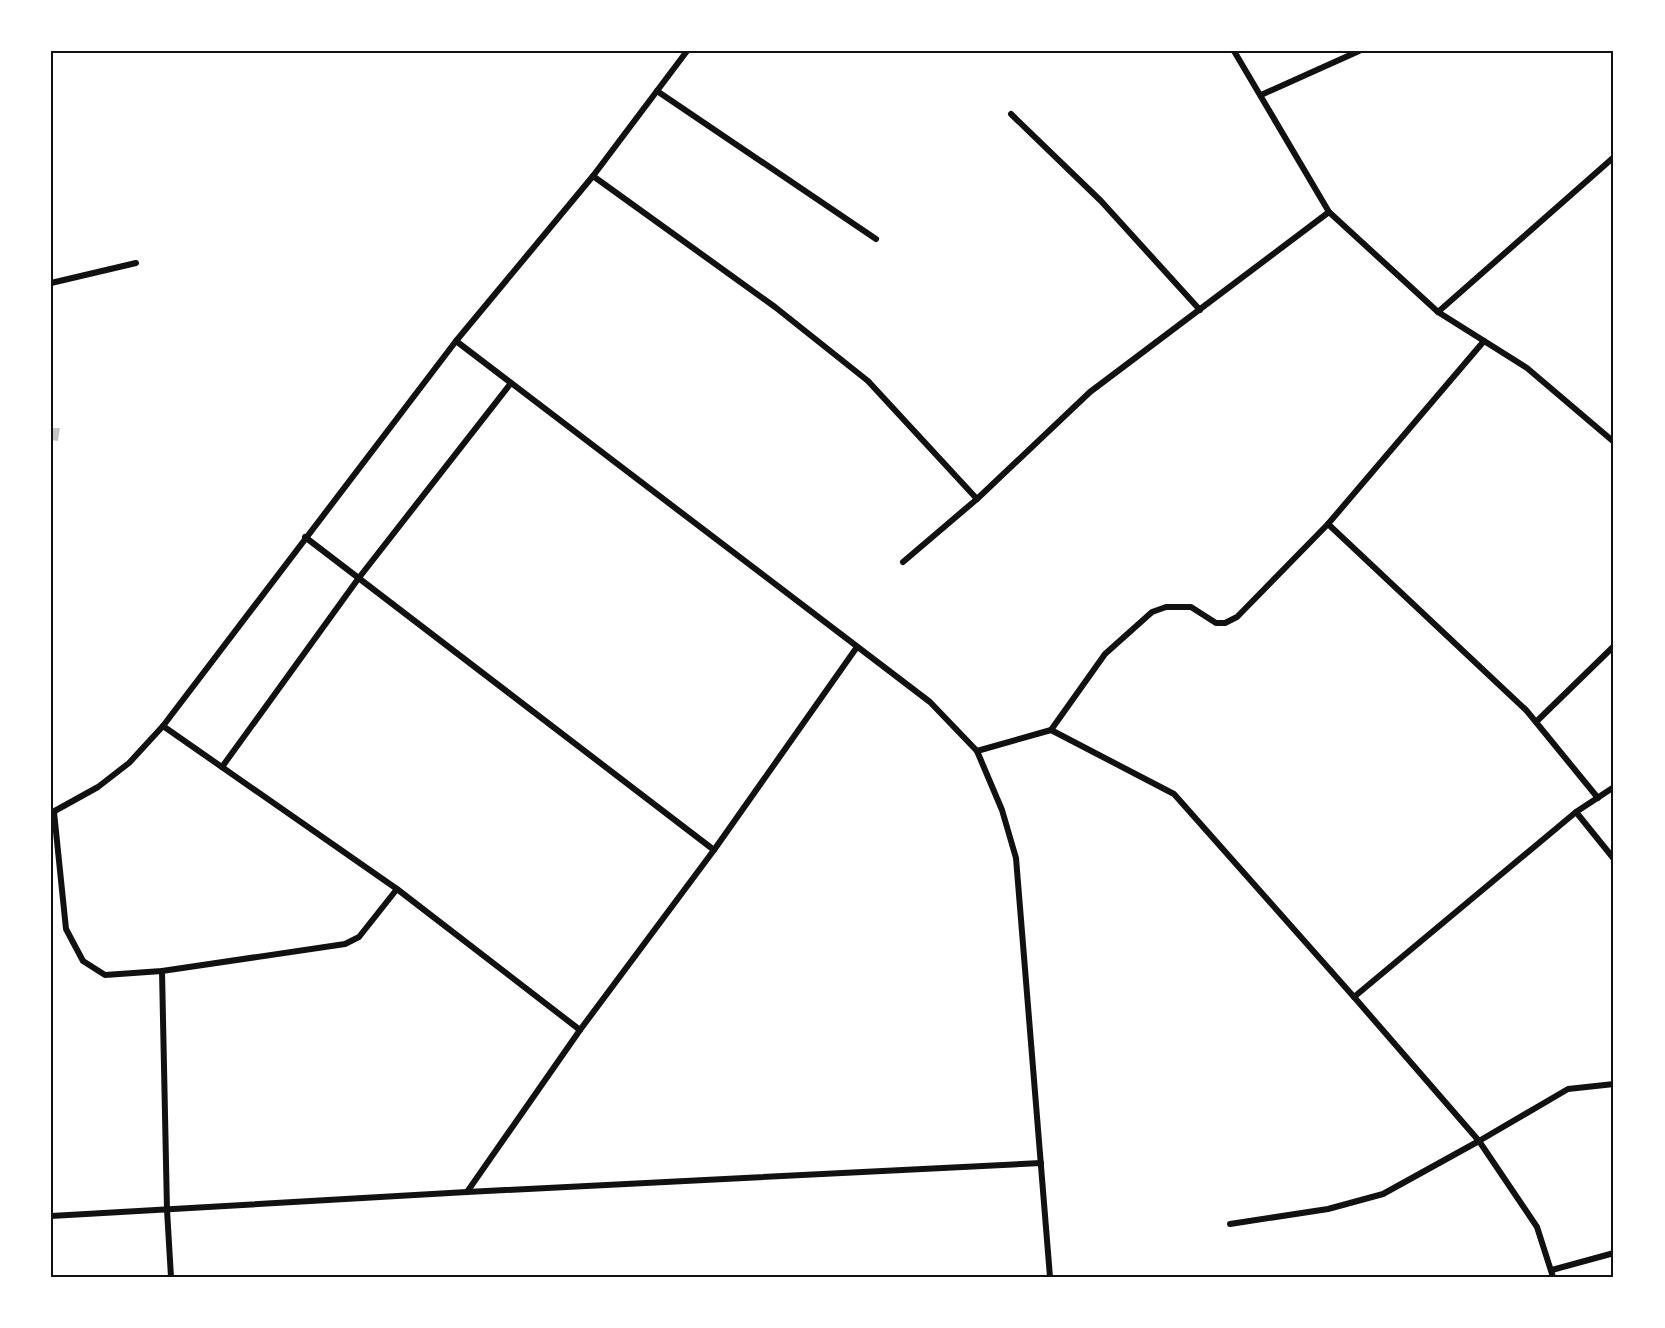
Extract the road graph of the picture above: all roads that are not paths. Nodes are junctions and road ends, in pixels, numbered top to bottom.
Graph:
1 (687, 51) edge
2 (1234, 51) edge
3 (1359, 51) edge
4 (657, 91) junction
5 (1261, 95) junction
6 (1011, 114) dead end
7 (1614, 157) edge
8 (593, 176) junction
9 (1329, 212) junction
10 (876, 239) dead end
11 (136, 263) dead end
12 (51, 283) edge
13 (1200, 310) junction
14 (1438, 312) junction
15 (456, 341) junction
16 (1484, 341) junction
17 (511, 383) junction
18 (1614, 442) edge
19 (977, 499) junction
20 (1328, 524) junction
21 (305, 537) junction
22 (903, 562) dead end
23 (358, 579) junction
24 (1614, 646) edge
25 (857, 647) junction
26 (1536, 722) junction
27 (163, 726) junction
28 (1051, 730) junction
29 (977, 751) junction
30 (222, 767) junction
31 (1614, 787) edge
32 (1598, 798) junction
33 (1576, 812) junction
34 (52, 813) edge
35 (714, 850) junction
36 (1614, 860) edge
37 (397, 889) junction
38 (162, 971) junction
39 (1354, 997) junction
40 (580, 1030) junction
41 (1614, 1084) edge
42 (1479, 1141) junction
43 (1041, 1163) junction
44 (467, 1192) junction
45 (167, 1210) junction
46 (51, 1216) edge
47 (1230, 1224) dead end
48 (1614, 1253) edge
49 (1552, 1274) edge
50 (171, 1277) edge
51 (1050, 1277) edge

1 - 4 street
2 - 5 street
3 - 5 street
4 - 8 street
4 - 10 street
5 - 9 street
6 - 13 street
7 - 14 street
8 - 15 street
8 - 19 street
9 - 13 street
9 - 14 street
11 - 12 street
13 - 19 street
14 - 16 street
15 - 17 street
15 - 21 street
16 - 18 street
16 - 20 street
17 - 23 street
17 - 25 street
19 - 22 street
20 - 26 street
20 - 28 street
21 - 23 street
21 - 27 street
23 - 30 street
23 - 35 street
24 - 26 street
25 - 29 street
25 - 35 street
26 - 32 street
27 - 30 street
27 - 34 street
28 - 29 street
28 - 39 street
29 - 43 street
30 - 37 street
31 - 32 street
32 - 33 street
33 - 36 street
33 - 39 street
34 - 38 street
35 - 40 street
37 - 38 street
37 - 40 street
38 - 45 street
39 - 42 street
40 - 44 street
41 - 42 street
42 - 47 street
42 - 49 street
43 - 44 street
43 - 51 street
44 - 45 street
45 - 46 street
45 - 50 street
48 - 49 street

